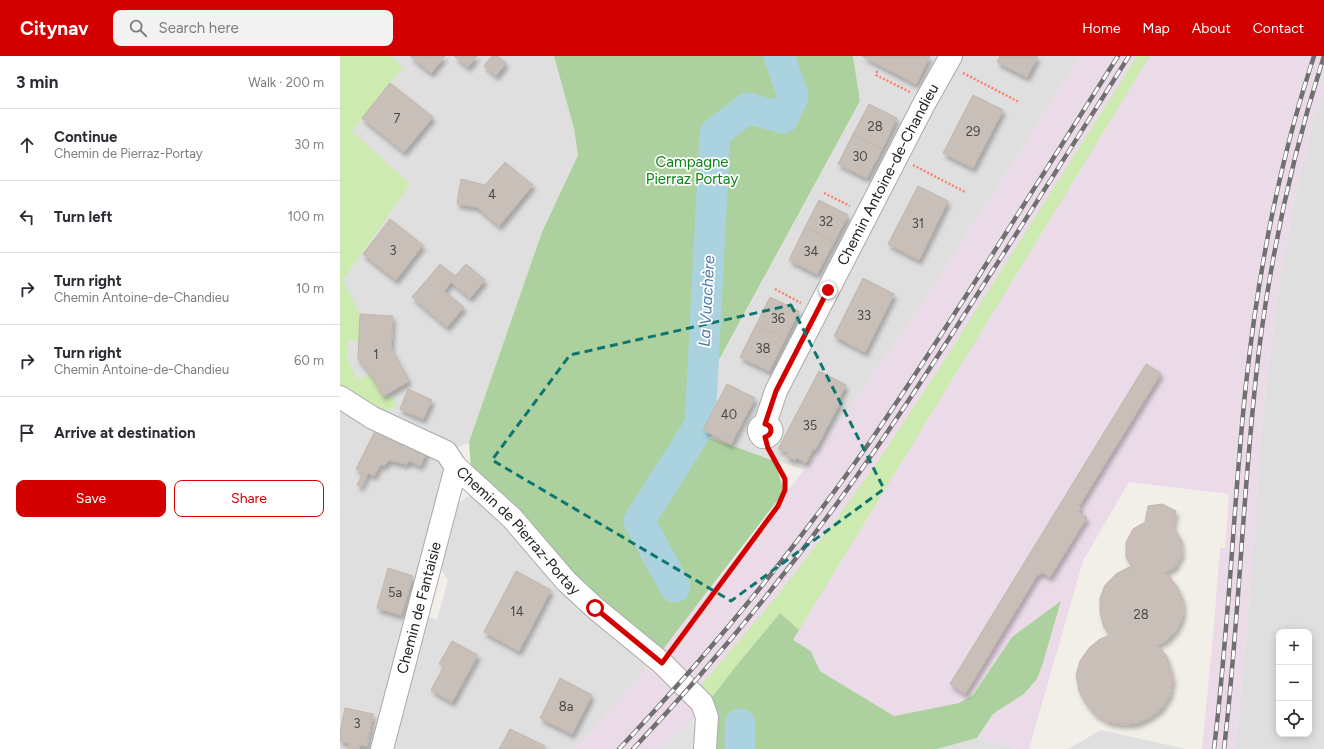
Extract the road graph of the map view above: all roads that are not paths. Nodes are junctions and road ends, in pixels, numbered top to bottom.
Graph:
1 (948, 60) edge
2 (340, 397) edge
3 (765, 431) road end
4 (456, 467) junction
5 (382, 749) edge
6 (705, 749) edge

1 - 3 street, Chemin Antoine-de-Chandieu
2 - 4 street, Chemin de Pierraz-Portay
4 - 5 street, Chemin de Fantaisie
4 - 6 street, Chemin de Pierraz-Portay

